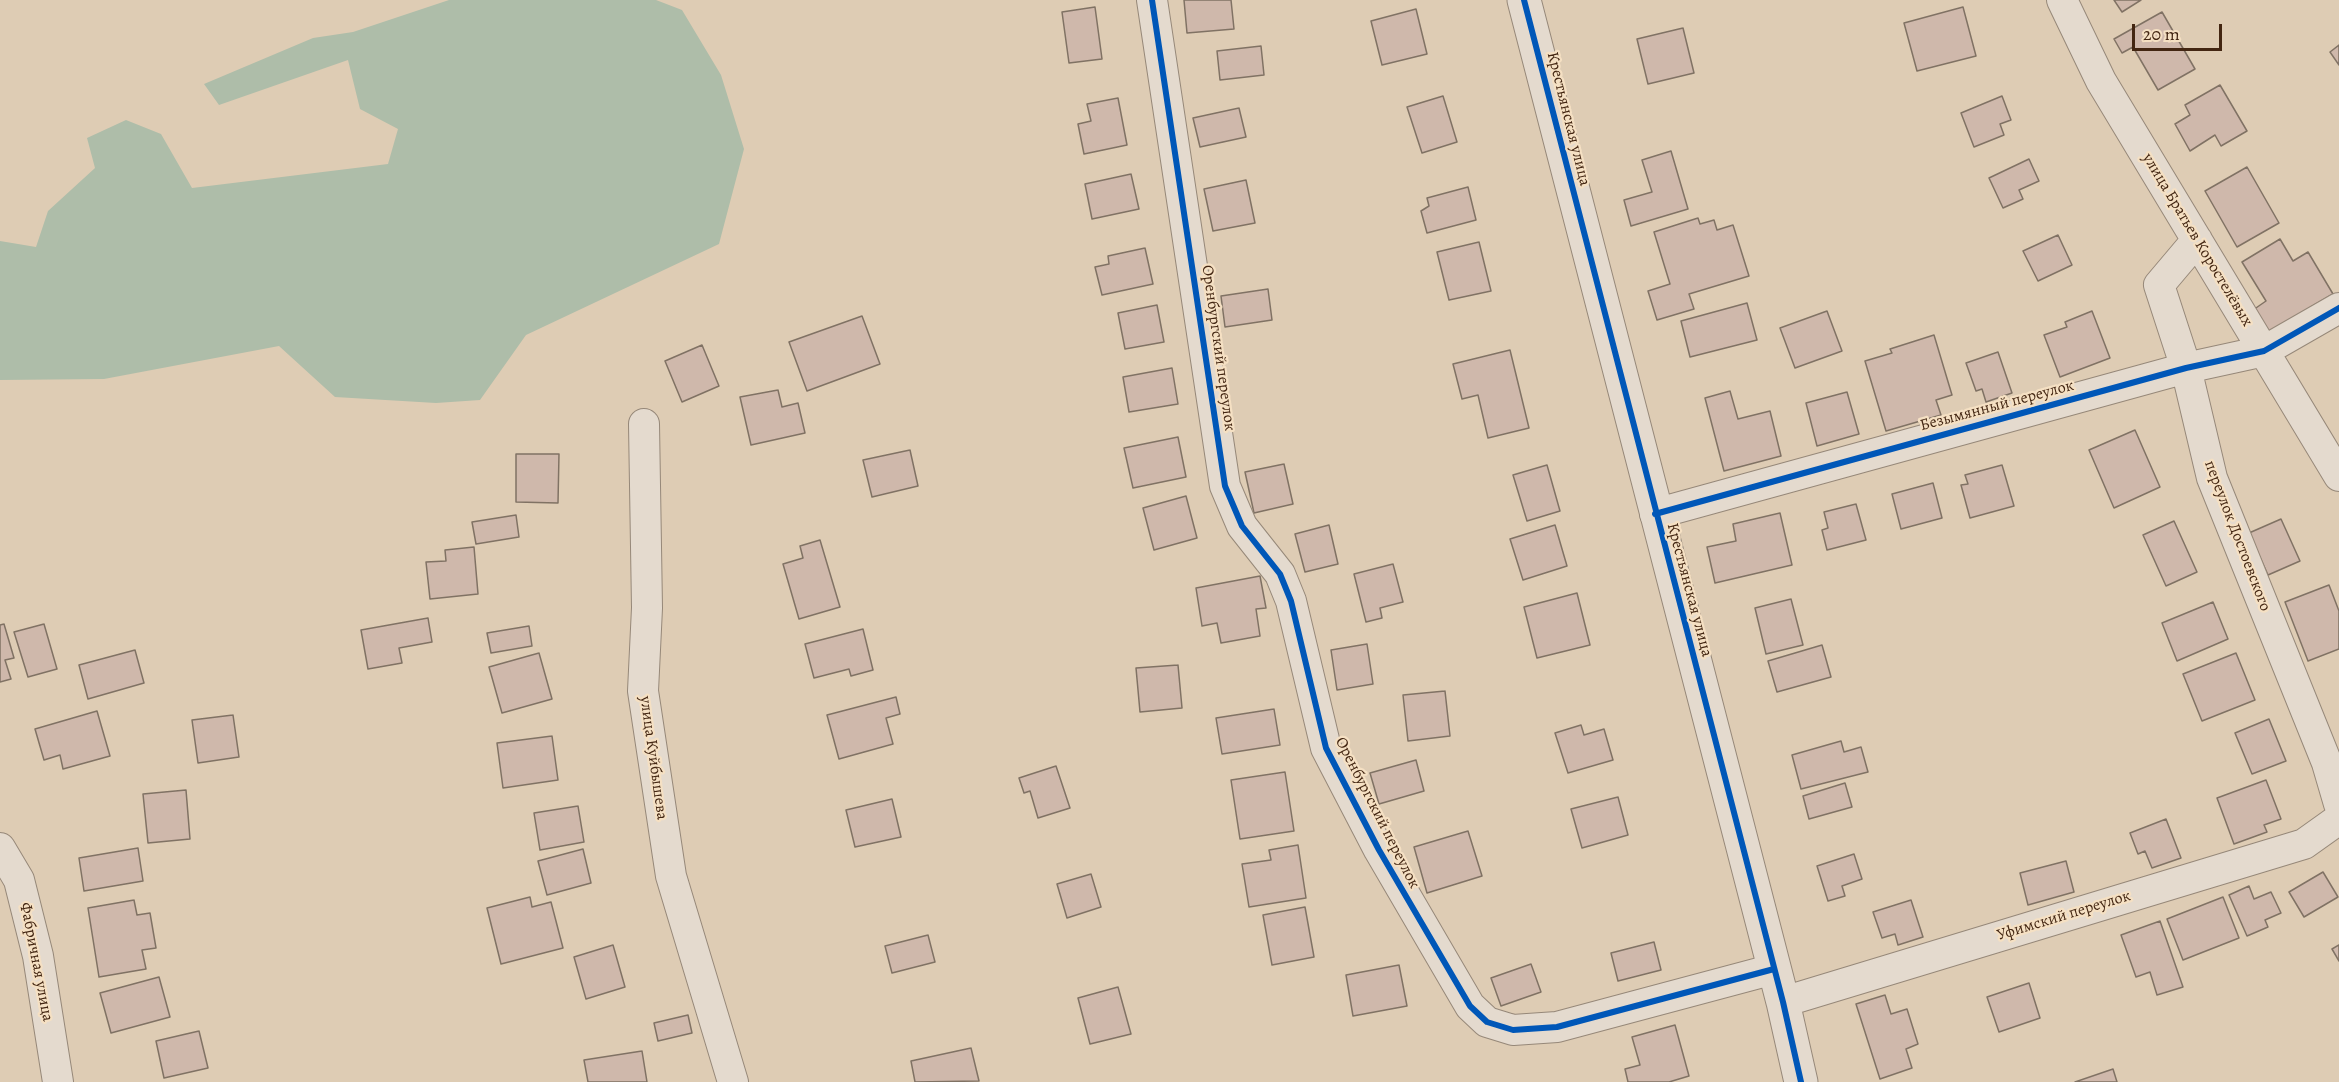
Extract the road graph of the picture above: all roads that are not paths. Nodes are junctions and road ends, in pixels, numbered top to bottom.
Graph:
1 (1152, 0) edge
2 (1524, 0) edge
3 (2062, 0) edge
4 (2197, 240) junction
5 (2339, 308) edge
6 (2264, 351) junction
7 (2186, 368) junction
8 (644, 424) dead end
9 (2339, 476) edge
10 (1655, 514) junction
11 (2339, 804) edge
12 (2339, 819) edge
13 (0, 848) edge
14 (1774, 969) junction
15 (1783, 1002) junction
16 (58, 1082) edge
17 (733, 1082) edge
18 (1801, 1082) edge

1 - 14 street, Оренбургский переулок
2 - 10 street, Крестьянская улица
3 - 4 street, улица Братьев Коростелёвых
4 - 6 street, улица Братьев Коростелёвых
4 - 7 street, переулок Достоевского
5 - 6 street, Безымянный переулок
6 - 7 street, Безымянный переулок
6 - 9 street, улица Братьев Коростелёвых
7 - 10 street, Безымянный переулок
7 - 11 street, переулок Достоевского
8 - 17 street, улица Куйбышева
10 - 14 street, Крестьянская улица
12 - 15 street, Уфимский переулок
13 - 16 street, Фабричная улица
14 - 15 street, Крестьянская улица
15 - 18 street, Крестьянская улица

